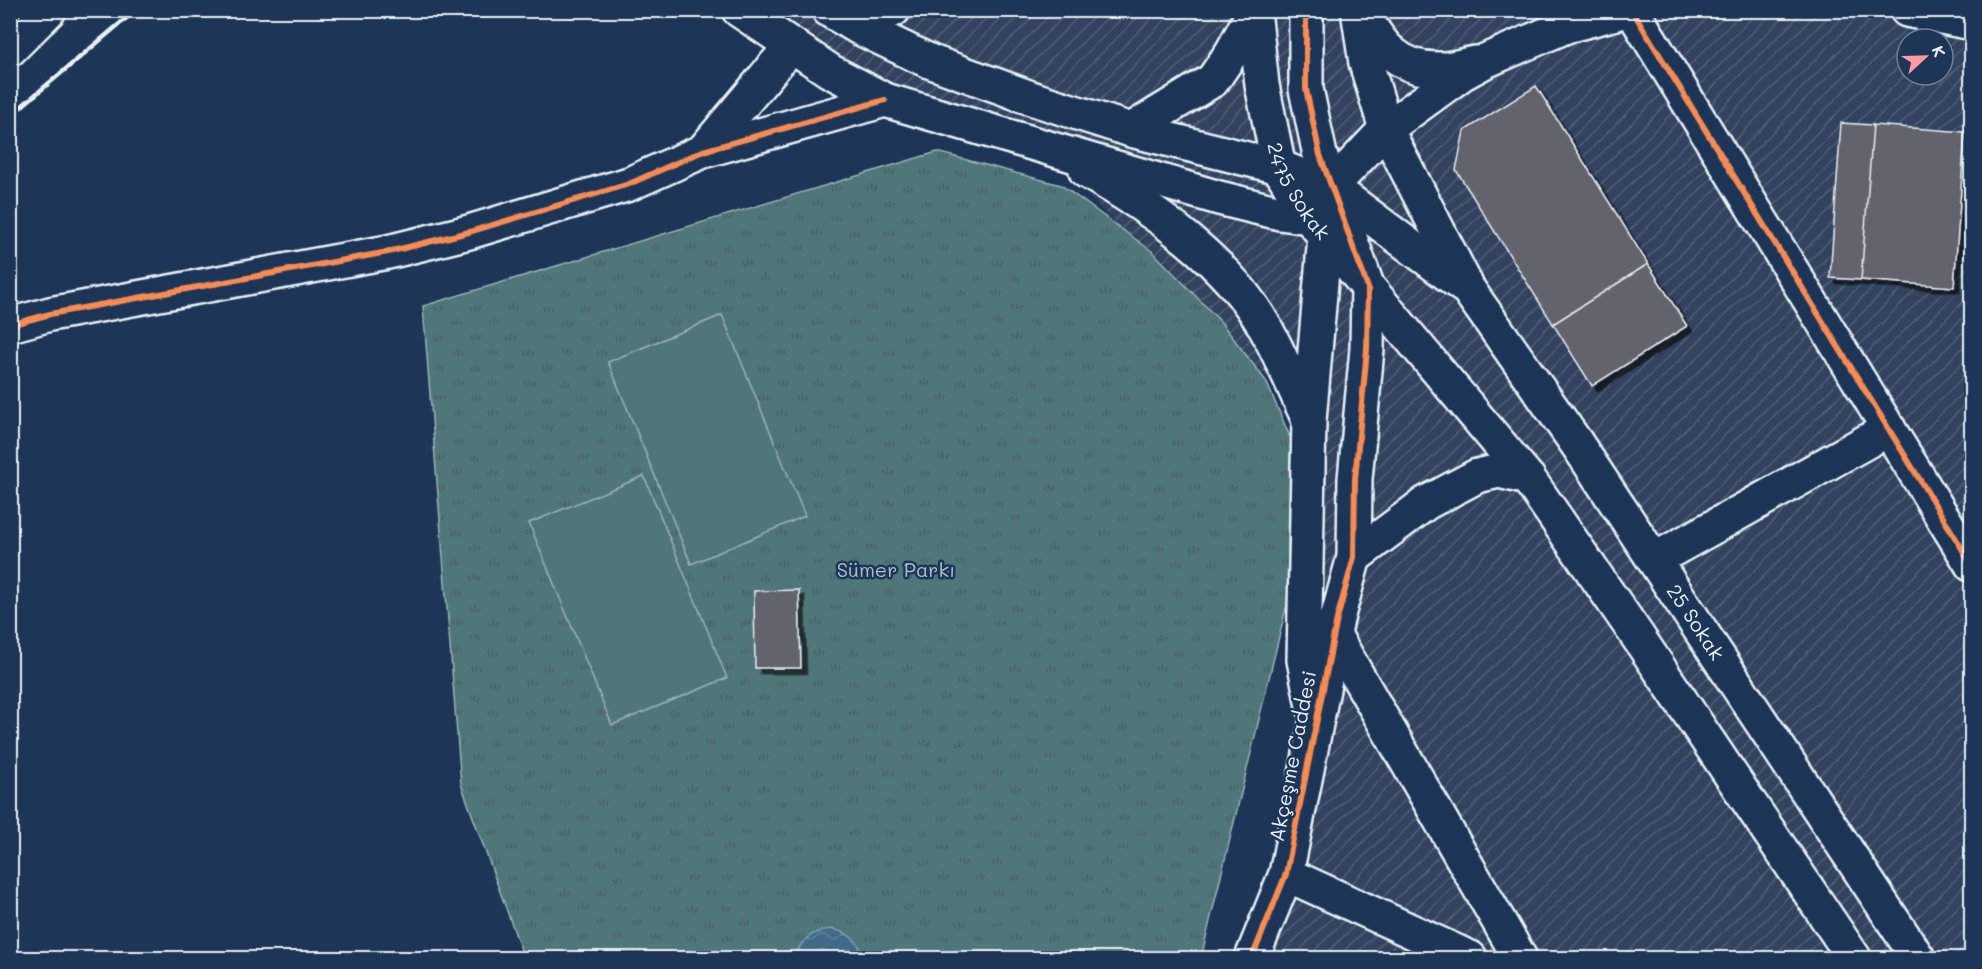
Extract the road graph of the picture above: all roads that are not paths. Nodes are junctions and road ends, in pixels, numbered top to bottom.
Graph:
1 (49, 10) edge
2 (739, 10) edge
3 (828, 10) edge
4 (893, 10) edge
5 (1306, 10) edge
6 (1359, 10) edge
7 (1630, 10) edge
8 (1907, 10) edge
9 (1254, 12) edge
10 (1971, 23) edge
11 (858, 27) junction
12 (792, 45) junction
13 (10, 49) edge
14 (1485, 61) junction
15 (885, 100) junction
16 (1386, 129) junction
17 (1131, 130) junction
18 (1040, 146) junction
19 (704, 152) junction
20 (1280, 167) junction
21 (1331, 187) junction
22 (1317, 226) junction
23 (1368, 288) junction
24 (1468, 289) junction
25 (10, 325) edge
26 (1309, 420) junction
27 (1889, 429) junction
28 (1528, 478) junction
29 (1354, 557) junction
30 (1654, 560) junction
31 (1971, 566) edge
32 (1334, 635) junction
33 (1316, 723) junction
34 (1286, 874) junction
35 (1252, 958) edge
36 (1470, 958) edge
37 (1520, 958) edge
38 (1854, 958) edge
39 (1918, 958) edge

1 - 13 street
2 - 12 street
3 - 11 street
4 - 11 street
5 - 21 street
6 - 14 street
6 - 16 street
7 - 14 street
7 - 27 street
8 - 10 street
9 - 17 street
9 - 20 street, 2475 Sokak
11 - 17 street
12 - 15 street
12 - 19 street
14 - 16 street
15 - 18 street
15 - 19 street
16 - 21 street
16 - 24 street
17 - 20 street
18 - 22 street
18 - 26 street
19 - 25 street
20 - 21 street
20 - 22 street, 2475 Sokak
21 - 22 street
21 - 23 street
21 - 24 street
22 - 23 street, 2475 Sokak
22 - 26 street
23 - 28 street, 2475 Sokak
23 - 29 street, Akçeşme Caddesi
24 - 30 street, 25 Sokak
26 - 33 street
27 - 30 street
27 - 31 street
28 - 29 street
28 - 38 street
29 - 32 street, Akçeşme Caddesi
30 - 39 street, 25 Sokak
32 - 33 street, Akçeşme Caddesi
32 - 37 street
33 - 34 street, Akçeşme Caddesi
34 - 35 street, Akçeşme Caddesi
34 - 36 street

